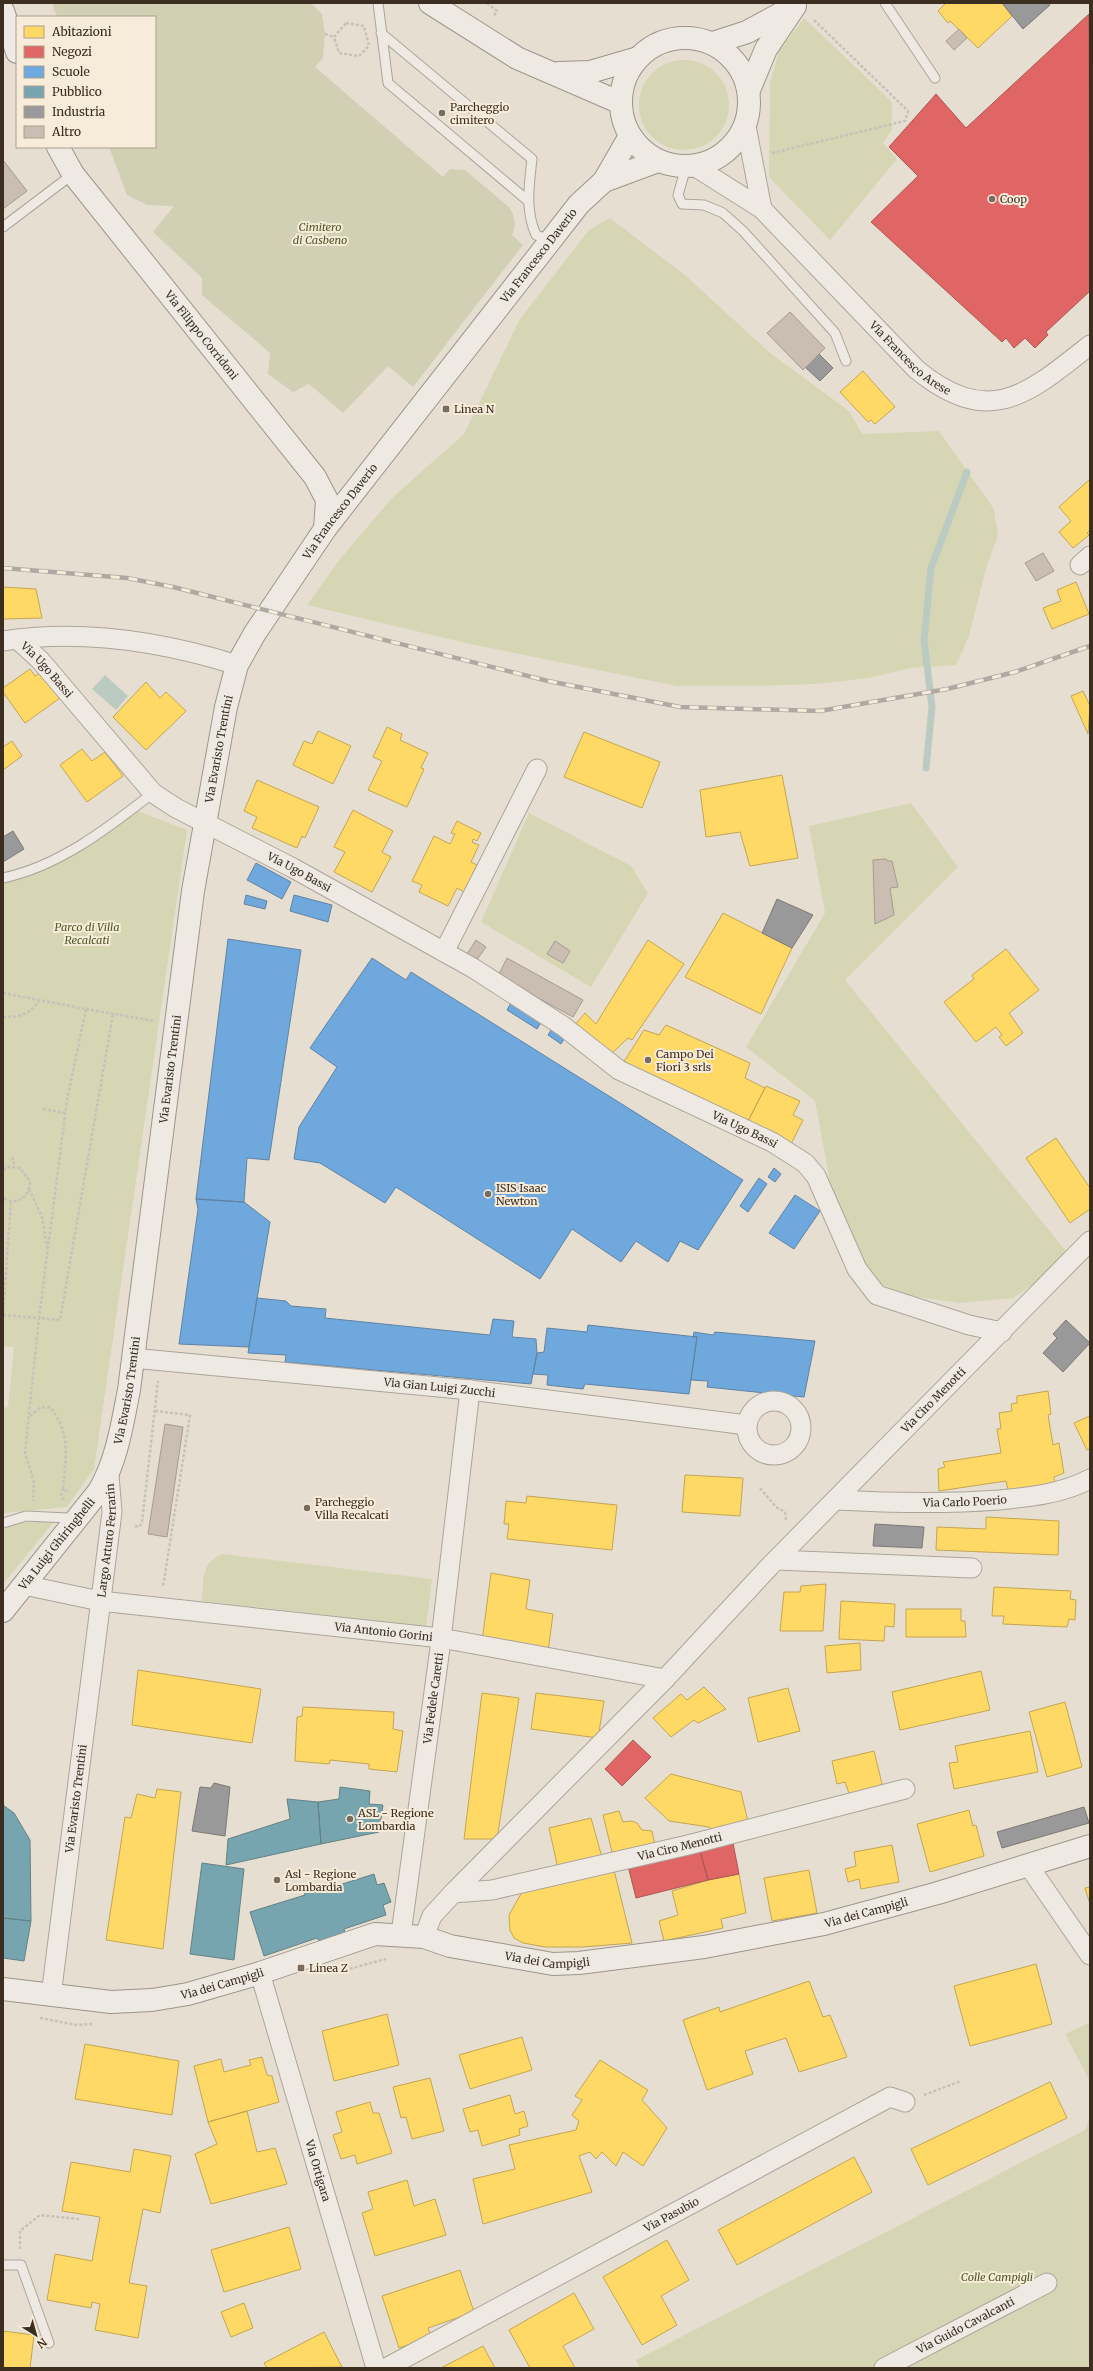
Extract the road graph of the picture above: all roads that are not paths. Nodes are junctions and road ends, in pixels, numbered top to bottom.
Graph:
1 (378, 3) edge
2 (430, 3) edge
3 (885, 3) edge
4 (802, 9) edge
5 (3, 11) edge
6 (381, 32) junction
7 (713, 43) junction
8 (16, 49) edge
9 (638, 58) junction
10 (552, 73) junction
11 (934, 78) dead end
12 (749, 90) junction
13 (620, 103) junction
14 (746, 126) junction
15 (630, 136) junction
16 (59, 148) edge
17 (658, 161) junction
18 (690, 167) junction
19 (73, 174) junction
20 (604, 181) junction
21 (527, 200) junction
22 (762, 209) junction
23 (3, 227) edge
24 (554, 235) junction
25 (1090, 345) edge
26 (846, 361) dead end
27 (325, 529) junction
28 (10, 640) edge
29 (237, 665) junction
30 (537, 769) dead end
31 (154, 793) junction
32 (206, 823) junction
33 (3, 878) edge
34 (444, 952) junction
35 (1090, 1241) edge
36 (1002, 1332) junction
37 (132, 1358) junction
38 (470, 1390) junction
39 (746, 1425) dead end
40 (109, 1475) junction
41 (1090, 1479) edge
42 (837, 1500) junction
43 (68, 1518) dead end
44 (3, 1524) edge
45 (776, 1560) junction
46 (972, 1568) dead end
47 (24, 1585) junction
48 (100, 1601) junction
49 (3, 1611) edge
50 (442, 1638) junction
51 (665, 1679) junction
52 (905, 1789) dead end
53 (1090, 1846) edge
54 (1028, 1865) junction
55 (453, 1893) junction
56 (400, 1934) junction
57 (424, 1937) junction
58 (1090, 1955) edge
59 (260, 1973) junction
60 (3, 1989) edge
61 (50, 1996) junction
62 (905, 2102) road end
63 (3, 2265) edge
64 (1047, 2283) dead end
65 (49, 2343) dead end
66 (376, 2368) edge
67 (386, 2368) edge
68 (884, 2368) edge

1 - 6 lane
2 - 10 street
3 - 11 lane
4 - 7 street
4 - 12 street
5 - 8 street
6 - 21 lane
6 - 21 lane
7 - 9 street
7 - 12 street
9 - 10 street
9 - 13 street
10 - 13 street
12 - 14 street
13 - 15 street
14 - 18 street
14 - 22 street
15 - 17 street
15 - 20 street, Via Francesco Daverio
16 - 19 street, Via Filippo Corridoni
17 - 18 street
17 - 20 street, Via Francesco Daverio
18 - 22 street, Via Francesco Arese
18 - 26 lane
19 - 23 lane
19 - 27 street, Via Filippo Corridoni
20 - 24 street, Via Francesco Daverio
21 - 24 lane
22 - 25 street, Via Francesco Arese
24 - 27 street, Via Francesco Daverio
27 - 29 street, Via Francesco Daverio
28 - 29 street
28 - 31 street, Via Ugo Bassi
29 - 32 street, Via Evaristo Trentini
30 - 34 street
31 - 32 street, Via Ugo Bassi
31 - 33 lane
32 - 34 street, Via Ugo Bassi
32 - 37 street, Via Evaristo Trentini
34 - 36 street, Via Ugo Bassi
35 - 36 street, Via Ciro Menotti
36 - 42 street, Via Ciro Menotti
37 - 38 street, Via Gian Luigi Zucchi
37 - 40 street, Via Evaristo Trentini
38 - 39 street, Via Gian Luigi Zucchi
38 - 50 street, Via Fedele Caretti
40 - 47 street, Via Luigi Ghiringhelli
40 - 48 street, Largo Arturo Ferrarin
41 - 42 street, Via Carlo Poerio
42 - 45 street, Via Ciro Menotti
43 - 44 lane
45 - 46 street
45 - 51 street, Via Ciro Menotti
47 - 48 street, Largo Arturo Ferrarin
47 - 49 street, Via Luigi Ghiringhelli
48 - 50 street, Via Antonio Gorini
48 - 61 street, Via Evaristo Trentini
50 - 51 street, Via Antonio Gorini
50 - 56 street, Via Fedele Caretti
51 - 55 street, Via Ciro Menotti
52 - 55 street, Via Ciro Menotti
53 - 54 street, Via dei Campigli
54 - 57 street, Via dei Campigli
54 - 58 street
55 - 57 street, Via Ciro Menotti
56 - 57 street, Via dei Campigli
56 - 59 street, Via dei Campigli
59 - 61 street, Via dei Campigli
59 - 66 street, Via Ortigara
60 - 61 street, Via dei Campigli
62 - 67 street, Via Pasubio
63 - 65 lane
64 - 68 street, Via Guido Cavalcanti

